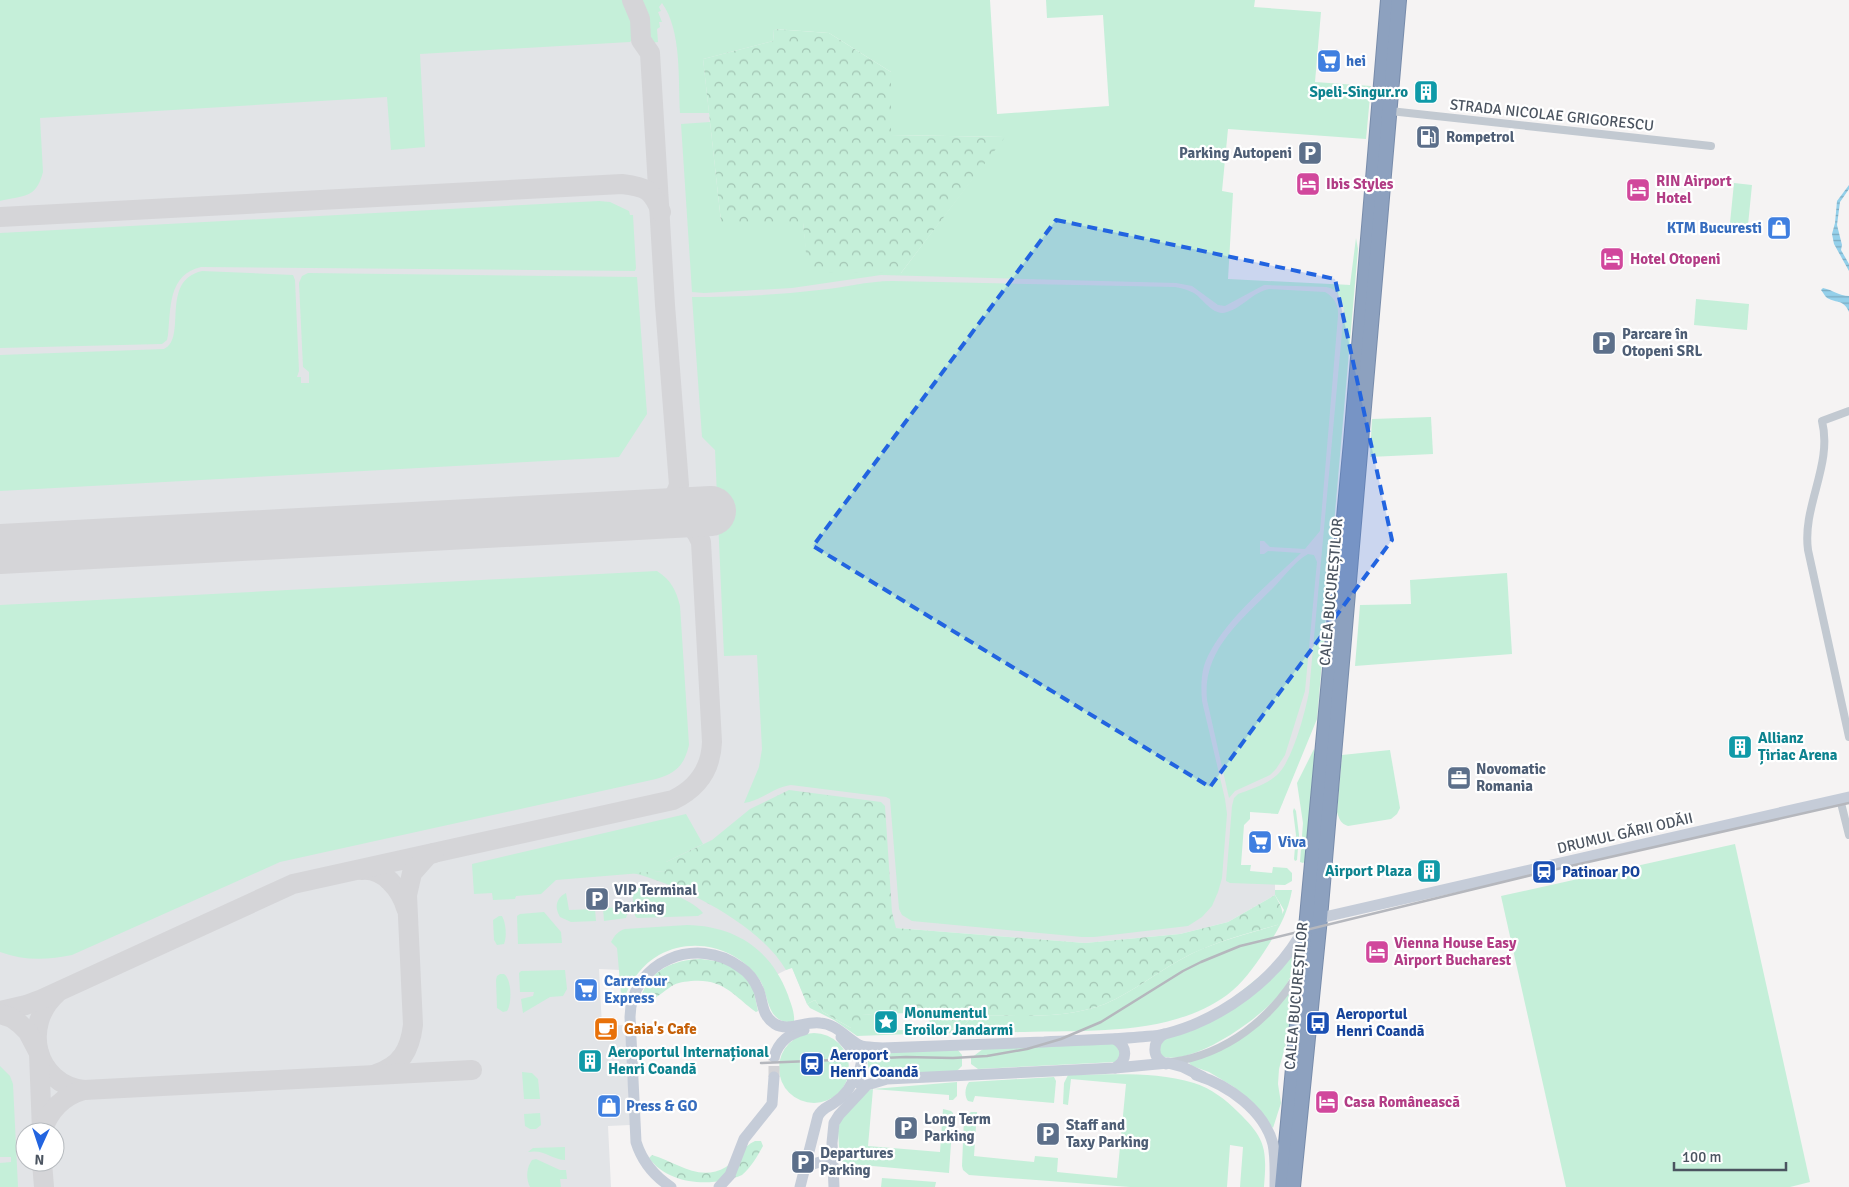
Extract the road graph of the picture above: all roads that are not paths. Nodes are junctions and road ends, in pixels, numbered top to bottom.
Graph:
1 (1388, 0) edge
2 (1399, 0) edge
3 (1390, 111) junction
4 (1710, 146) dead end
5 (1849, 411) edge
6 (1849, 737) edge
7 (1845, 798) edge
8 (1849, 835) edge
9 (1313, 920) junction
10 (1303, 966) junction
11 (1164, 1034) junction
12 (1115, 1039) junction
13 (882, 1048) junction
14 (853, 1053) dead end
15 (774, 1057) tunnel mouth
16 (1167, 1063) junction
17 (1153, 1065) junction
18 (1115, 1068) junction
19 (855, 1074) dead end
20 (774, 1077) tunnel mouth
21 (1203, 1078) junction
22 (1295, 1120) junction
23 (816, 1128) junction
24 (806, 1166) junction
25 (833, 1171) junction
26 (666, 1184) edge
27 (719, 1187) edge
28 (800, 1187) edge
29 (834, 1187) edge
30 (1276, 1187) edge
31 (1282, 1187) edge
32 (1293, 1187) edge
33 (1300, 1187) edge

1 - 9 highway, CALEA BUCUREȘTILOR
2 - 3 highway, CALEA BUCUREȘTILOR
3 - 4 street, STRADA NICOLAE GRIGORESCU
3 - 9 highway, CALEA BUCUREȘTILOR
5 - 6 street
7 - 8 street
7 - 9 street, DRUMUL GĂRII ODĂII
9 - 10 highway, CALEA BUCUREȘTILOR
9 - 11 street
9 - 22 highway, CALEA BUCUREȘTILOR
10 - 16 street
10 - 22 highway, CALEA BUCUREȘTILOR
11 - 12 street
11 - 16 street
12 - 13 street
12 - 18 street
13 - 23 street
13 - 26 street
14 - 15 street
16 - 17 street
16 - 21 street
17 - 18 street
17 - 21 street
18 - 25 street
19 - 23 street
20 - 27 street
21 - 30 street
22 - 30 highway
22 - 31 highway, CALEA BUCUREȘTILOR
22 - 32 highway, CALEA BUCUREȘTILOR
22 - 33 highway
23 - 24 street
24 - 25 street
24 - 28 street
25 - 29 street

